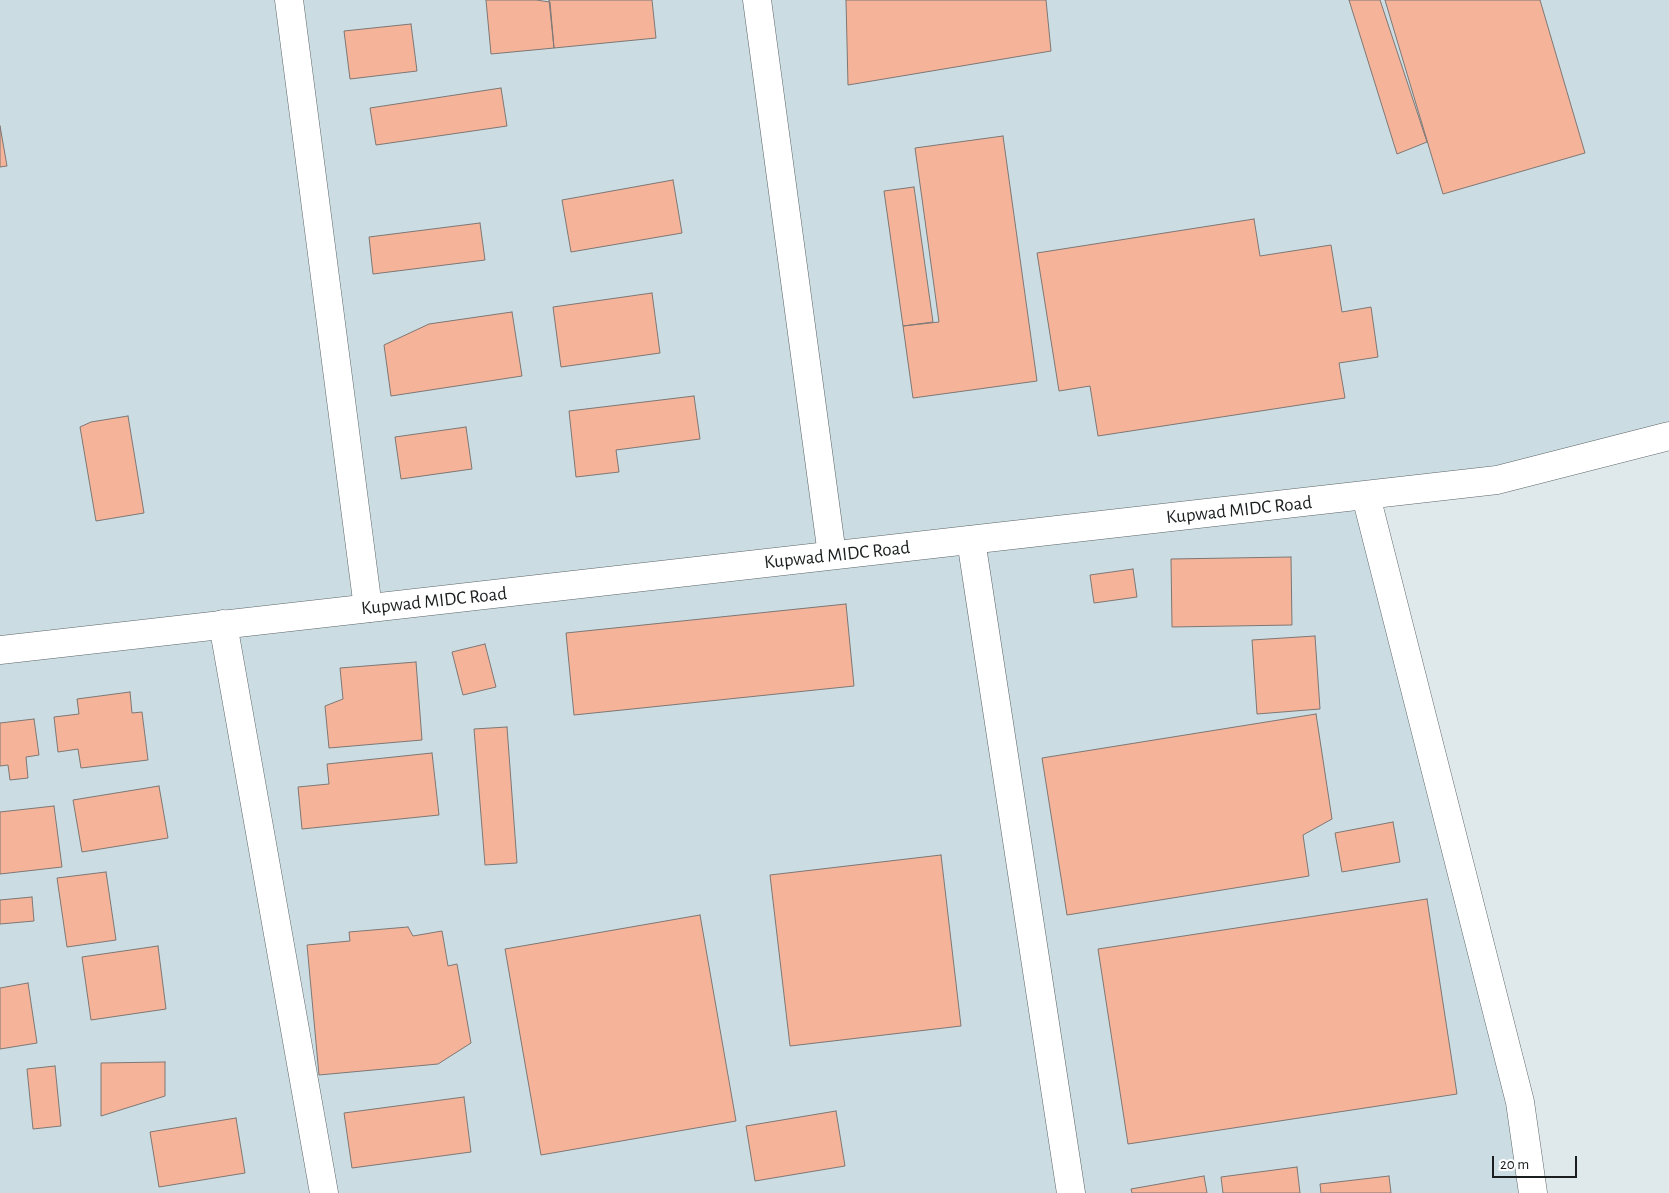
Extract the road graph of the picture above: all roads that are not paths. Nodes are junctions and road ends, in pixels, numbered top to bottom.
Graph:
1 (289, 0) edge
2 (757, 0) edge
3 (1669, 436) edge
4 (1366, 496) junction
5 (971, 540) junction
6 (832, 556) junction
7 (368, 608) junction
8 (223, 624) junction
9 (0, 650) edge
10 (324, 1193) edge
11 (1071, 1193) edge
12 (1533, 1193) edge

1 - 7 street
2 - 6 street
3 - 4 street, Kupwad MIDC Road
4 - 5 street, Kupwad MIDC Road
4 - 12 street
5 - 6 street, Kupwad MIDC Road
5 - 11 street
6 - 7 street, Kupwad MIDC Road
7 - 8 street, Kupwad MIDC Road
8 - 9 street, Kupwad MIDC Road
8 - 10 street

